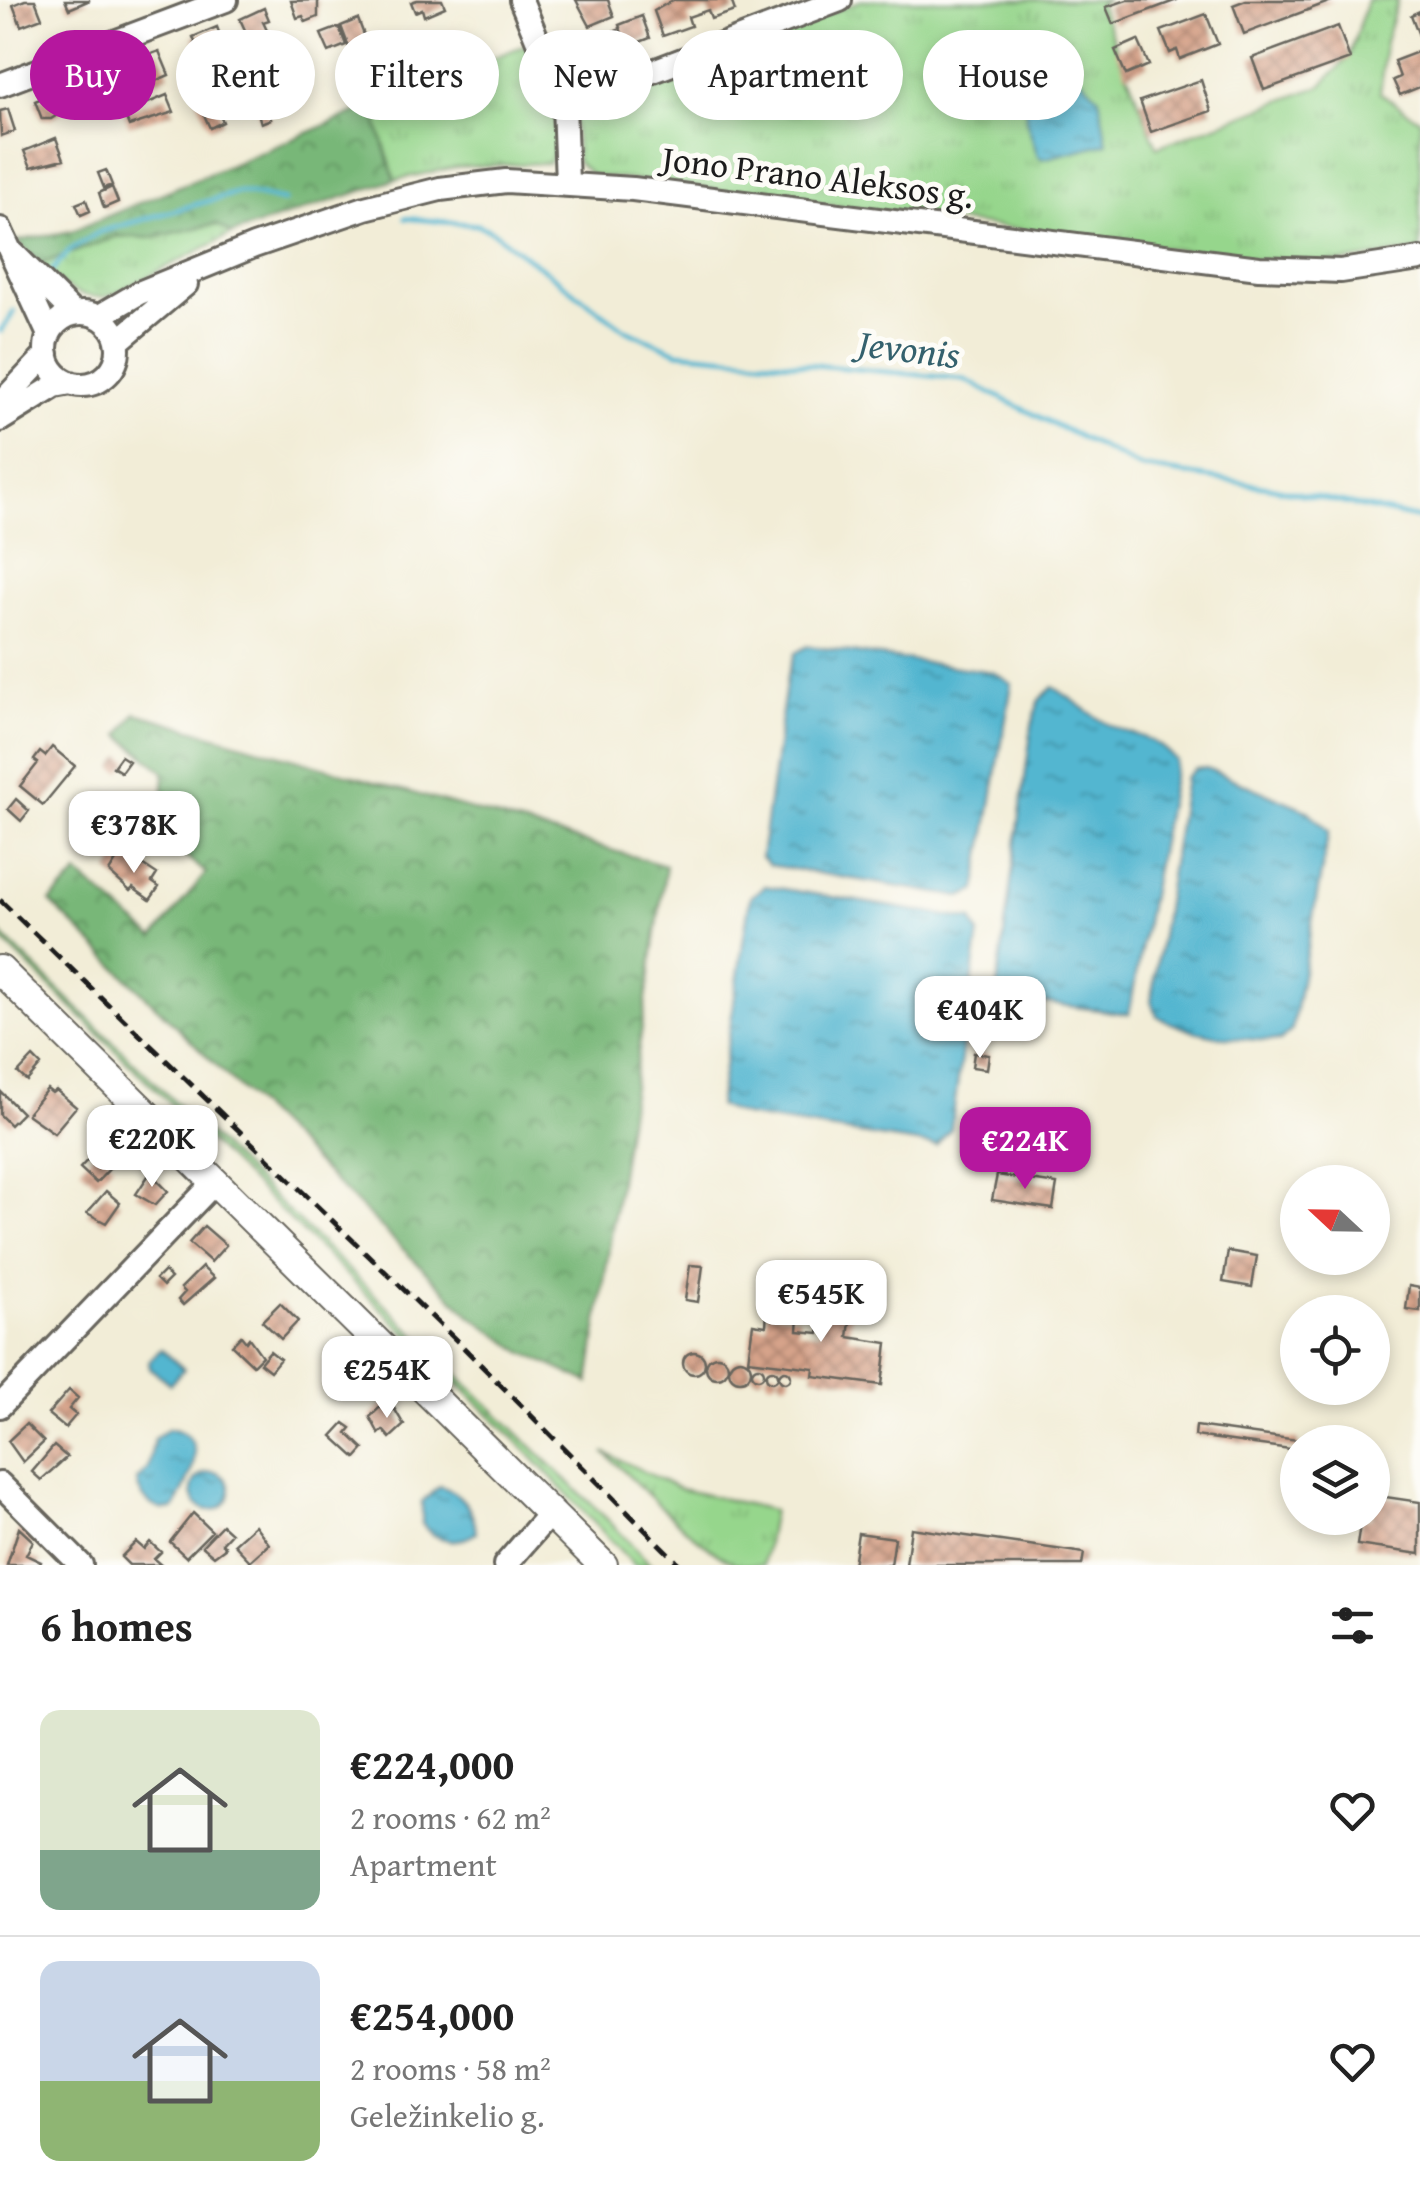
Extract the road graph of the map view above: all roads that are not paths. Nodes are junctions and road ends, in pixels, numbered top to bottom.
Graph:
1 (226, 0) edge
2 (521, 0) edge
3 (840, 0) edge
4 (184, 8) edge
5 (533, 30) edge
6 (653, 71) edge
7 (0, 86) edge
8 (565, 120) edge
9 (567, 182) junction
10 (4, 239) edge
11 (1420, 259) edge
12 (217, 262) junction
13 (86, 315) junction
14 (117, 342) junction
15 (48, 344) junction
16 (71, 383) junction
17 (0, 404) edge
18 (0, 420) edge
19 (0, 970) edge
20 (215, 1182) junction
21 (0, 1406) edge
22 (0, 1484) edge
23 (552, 1511) junction
24 (82, 1565) edge
25 (504, 1565) edge
26 (603, 1565) edge

1 - 4 street
2 - 5 street
3 - 6 street
4 - 7 street
8 - 9 street
9 - 11 street, Jono Prano Aleksos g.
9 - 12 street, Jono Prano Aleksos g.
10 - 13 street
10 - 15 street
12 - 13 street, Jono Prano Aleksos g.
12 - 14 street, Jono Prano Aleksos g.
13 - 14 street
13 - 15 street
14 - 16 street
15 - 16 street
15 - 17 street
16 - 18 street
19 - 20 main road
20 - 21 street
20 - 23 main road
22 - 24 street
23 - 25 street
23 - 26 main road

